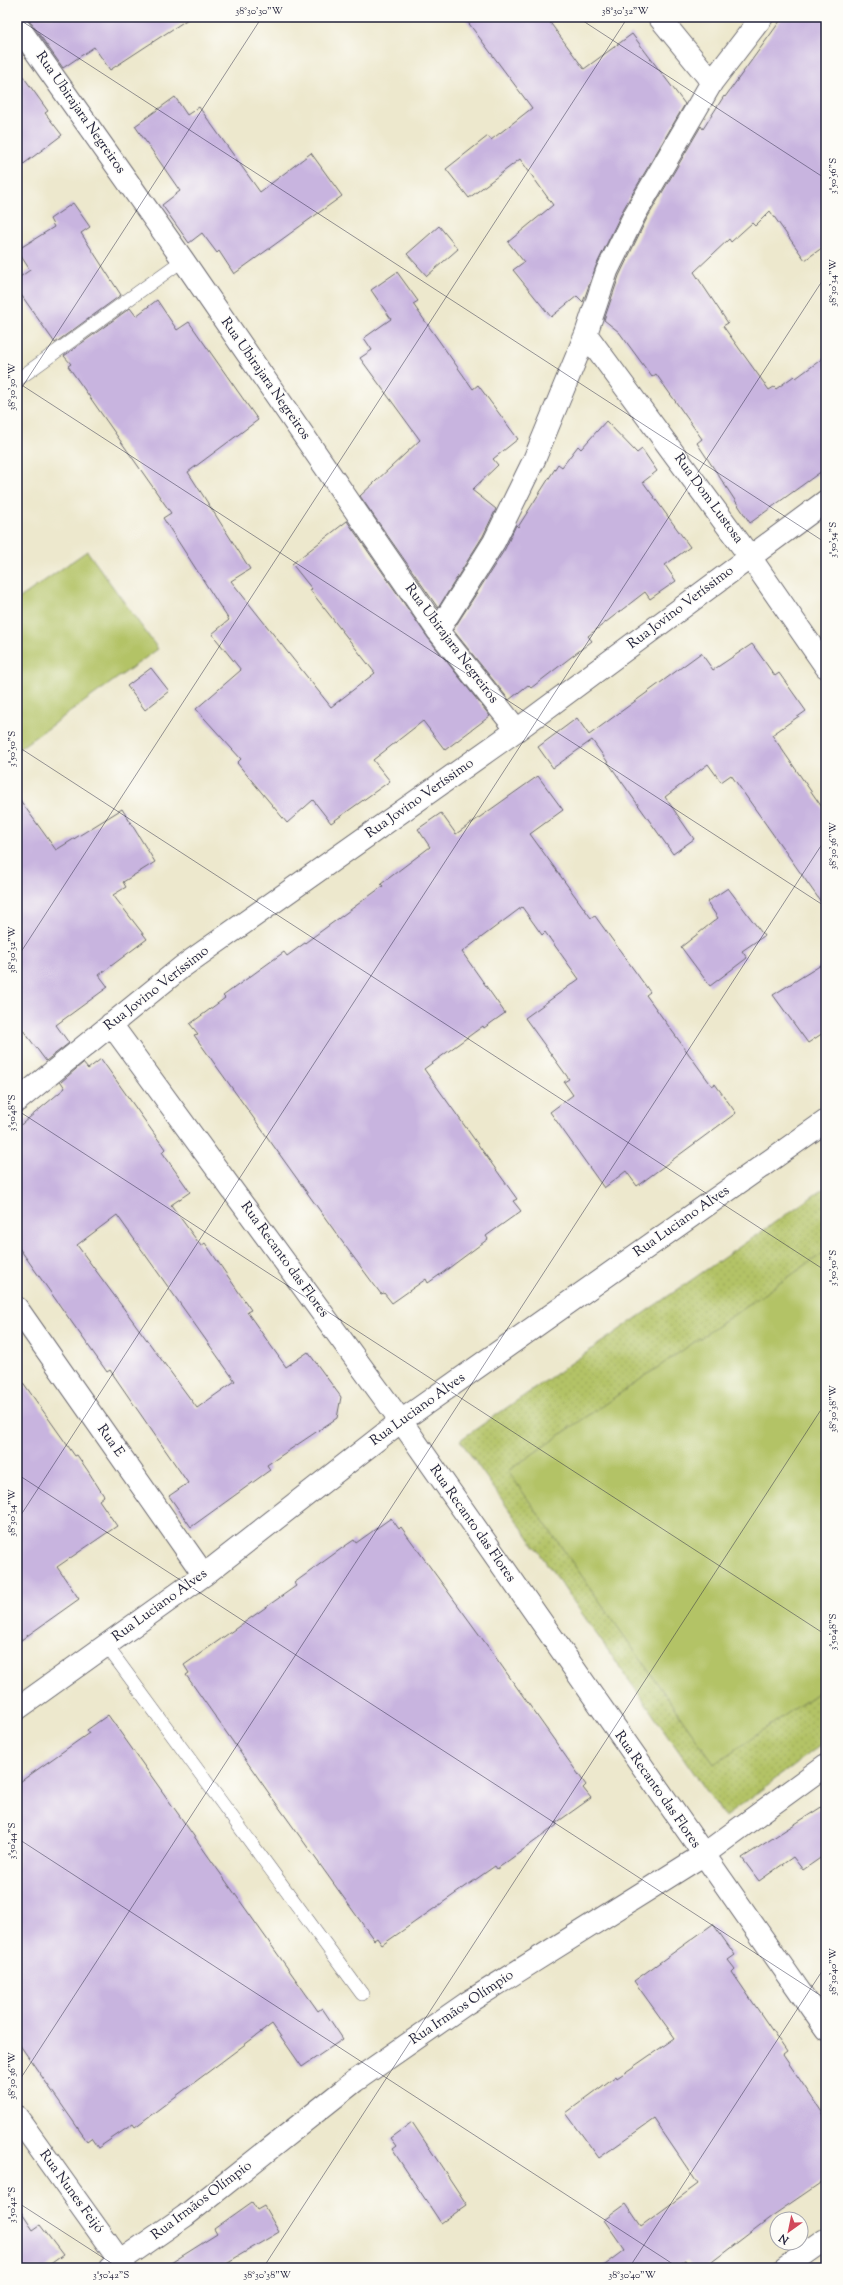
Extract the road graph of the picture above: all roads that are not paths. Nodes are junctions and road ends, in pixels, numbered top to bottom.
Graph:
1 (659, 17) edge
2 (762, 17) edge
3 (18, 27) edge
4 (712, 82) junction
5 (183, 260) junction
6 (586, 334) junction
7 (17, 380) edge
8 (826, 501) edge
9 (750, 557) junction
10 (438, 631) junction
11 (826, 666) edge
12 (517, 730) junction
13 (111, 1024) junction
14 (17, 1101) edge
15 (826, 1121) edge
16 (17, 1308) edge
17 (401, 1421) junction
18 (204, 1575) junction
19 (106, 1645) junction
20 (20, 1701) edge
21 (826, 1764) edge
22 (703, 1855) junction
23 (362, 1994) dead end
24 (826, 2029) edge
25 (17, 2117) edge
26 (826, 2240) edge
27 (119, 2266) edge
28 (785, 2268) edge

1 - 4 street
2 - 4 street
3 - 5 street, Rua Ubirajara Negreiros
4 - 6 street
5 - 7 lane
5 - 10 street, Rua Ubirajara Negreiros
6 - 9 street, Rua Dom Lustosa
6 - 10 street
8 - 9 street, Rua Jovino Veríssimo
9 - 11 street, Rua Dom Lustosa
9 - 12 street, Rua Jovino Veríssimo
10 - 12 street, Rua Ubirajara Negreiros
12 - 13 street, Rua Jovino Veríssimo
13 - 14 street, Rua Jovino Veríssimo
13 - 17 street, Rua Recanto das Flores
15 - 17 street, Rua Luciano Alves
16 - 18 street, Rua E
17 - 18 street, Rua Luciano Alves
17 - 22 street, Rua Recanto das Flores
18 - 19 street, Rua Luciano Alves
19 - 20 street, Rua Luciano Alves
19 - 23 lane
21 - 22 street, Rua Irmãos Olímpio
22 - 24 street, Rua Recanto das Flores
22 - 27 street, Rua Irmãos Olímpio
25 - 27 street, Rua Nunes Feijó
26 - 28 street

